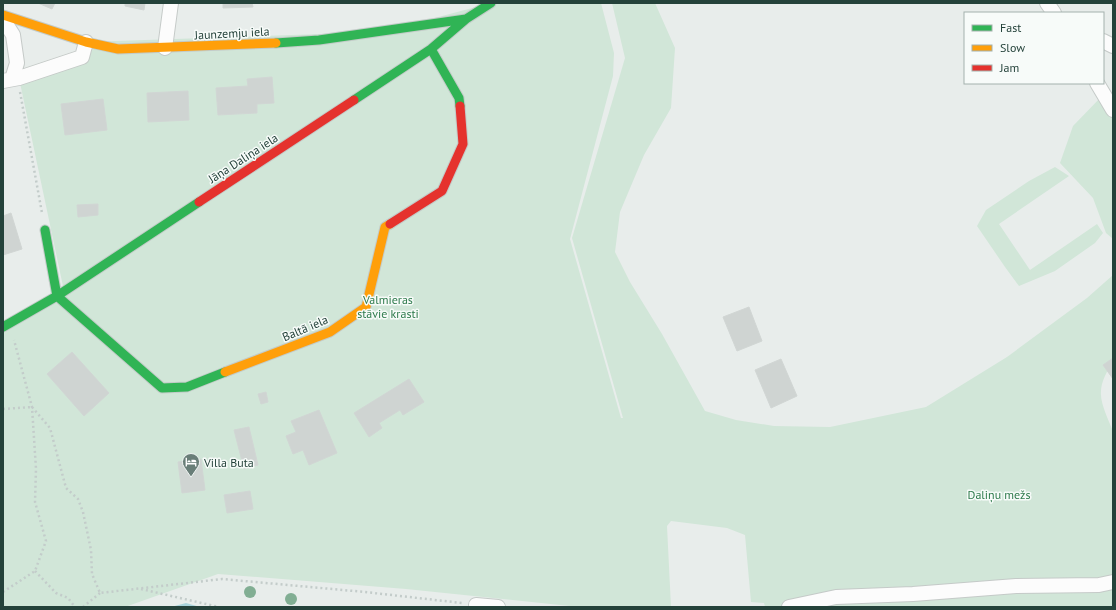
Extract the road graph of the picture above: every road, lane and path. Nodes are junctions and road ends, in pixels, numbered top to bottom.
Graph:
1 (172, 3) edge
2 (492, 3) edge
3 (1047, 3) edge
4 (1053, 12) edge
5 (3, 15) edge
6 (3, 18) edge
7 (466, 19) junction
8 (86, 42) junction
9 (1104, 42) edge
10 (1113, 46) edge
11 (165, 48) junction
12 (431, 49) junction
13 (11, 79) edge
14 (1098, 84) edge
15 (1113, 110) edge
16 (45, 230) joint
17 (57, 296) junction
18 (6, 325) edge
19 (32, 407) junction
20 (3, 408) edge
21 (35, 571) junction
22 (1113, 582) edge
23 (138, 589) junction
24 (3, 592) edge
25 (100, 593) junction
26 (476, 605) joint
27 (75, 607) edge
28 (83, 607) edge
29 (219, 607) edge
30 (498, 607) edge
31 (789, 607) edge

1 - 11 street
2 - 7 street, Jāņa Daliņa iela
3 - 4 street
5 - 8 street, Jaunzemju iela
6 - 13 street
7 - 11 street, Jaunzemju iela
7 - 12 street, Jāņa Daliņa iela
8 - 11 street, Jaunzemju iela
8 - 13 street
9 - 10 street
12 - 17 street, Jāņa Daliņa iela
12 - 17 street, Baltā iela
13 - 16 path
14 - 15 street
16 - 17 street
17 - 18 street, Jāņa Daliņa iela
18 - 19 path
19 - 20 path
19 - 21 path
19 - 25 path
21 - 24 path
21 - 27 path
22 - 31 street
23 - 25 path
23 - 26 path
23 - 29 path
25 - 28 path
26 - 30 street

